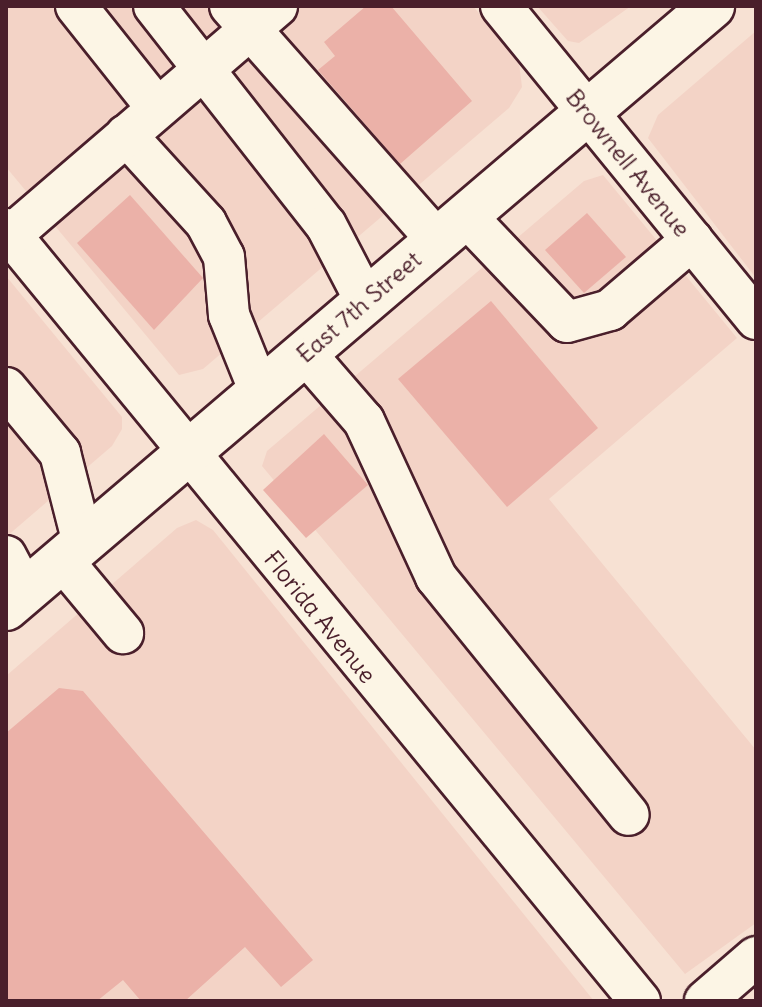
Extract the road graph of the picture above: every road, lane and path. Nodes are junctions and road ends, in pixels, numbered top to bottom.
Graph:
1 (76, 6) edge
2 (154, 6) edge
3 (501, 6) edge
4 (712, 6) edge
5 (252, 14) edge
6 (203, 69) junction
7 (157, 108) junction
8 (587, 113) junction
9 (126, 135) junction
10 (451, 228) junction
11 (8, 232) edge
12 (692, 240) junction
13 (365, 300) junction
14 (754, 311) edge
15 (305, 353) junction
16 (6, 388) edge
17 (260, 392) junction
18 (188, 454) junction
19 (73, 552) junction
20 (12, 585) edge
21 (123, 633) dead end
22 (629, 815) dead end
23 (756, 957) edge
24 (640, 1001) edge
25 (705, 1001) edge

1 - 7 street
2 - 6 street
3 - 8 street, Brownell Avenue
4 - 8 main road, East 7th Street
5 - 6 street
5 - 10 street
6 - 7 street
6 - 13 street
7 - 9 street
8 - 10 main road, East 7th Street
8 - 12 street, Brownell Avenue
9 - 11 street
9 - 17 street
10 - 12 street
10 - 13 main road, East 7th Street
11 - 18 street, Florida Avenue
12 - 14 street, Brownell Avenue
13 - 15 main road, East 7th Street
15 - 17 main road, East 7th Street
15 - 22 street
16 - 19 street
17 - 18 main road, East 7th Street
18 - 19 main road, East 7th Street
18 - 24 street, Florida Avenue
19 - 20 main road, East 7th Street
19 - 21 street
23 - 25 street

